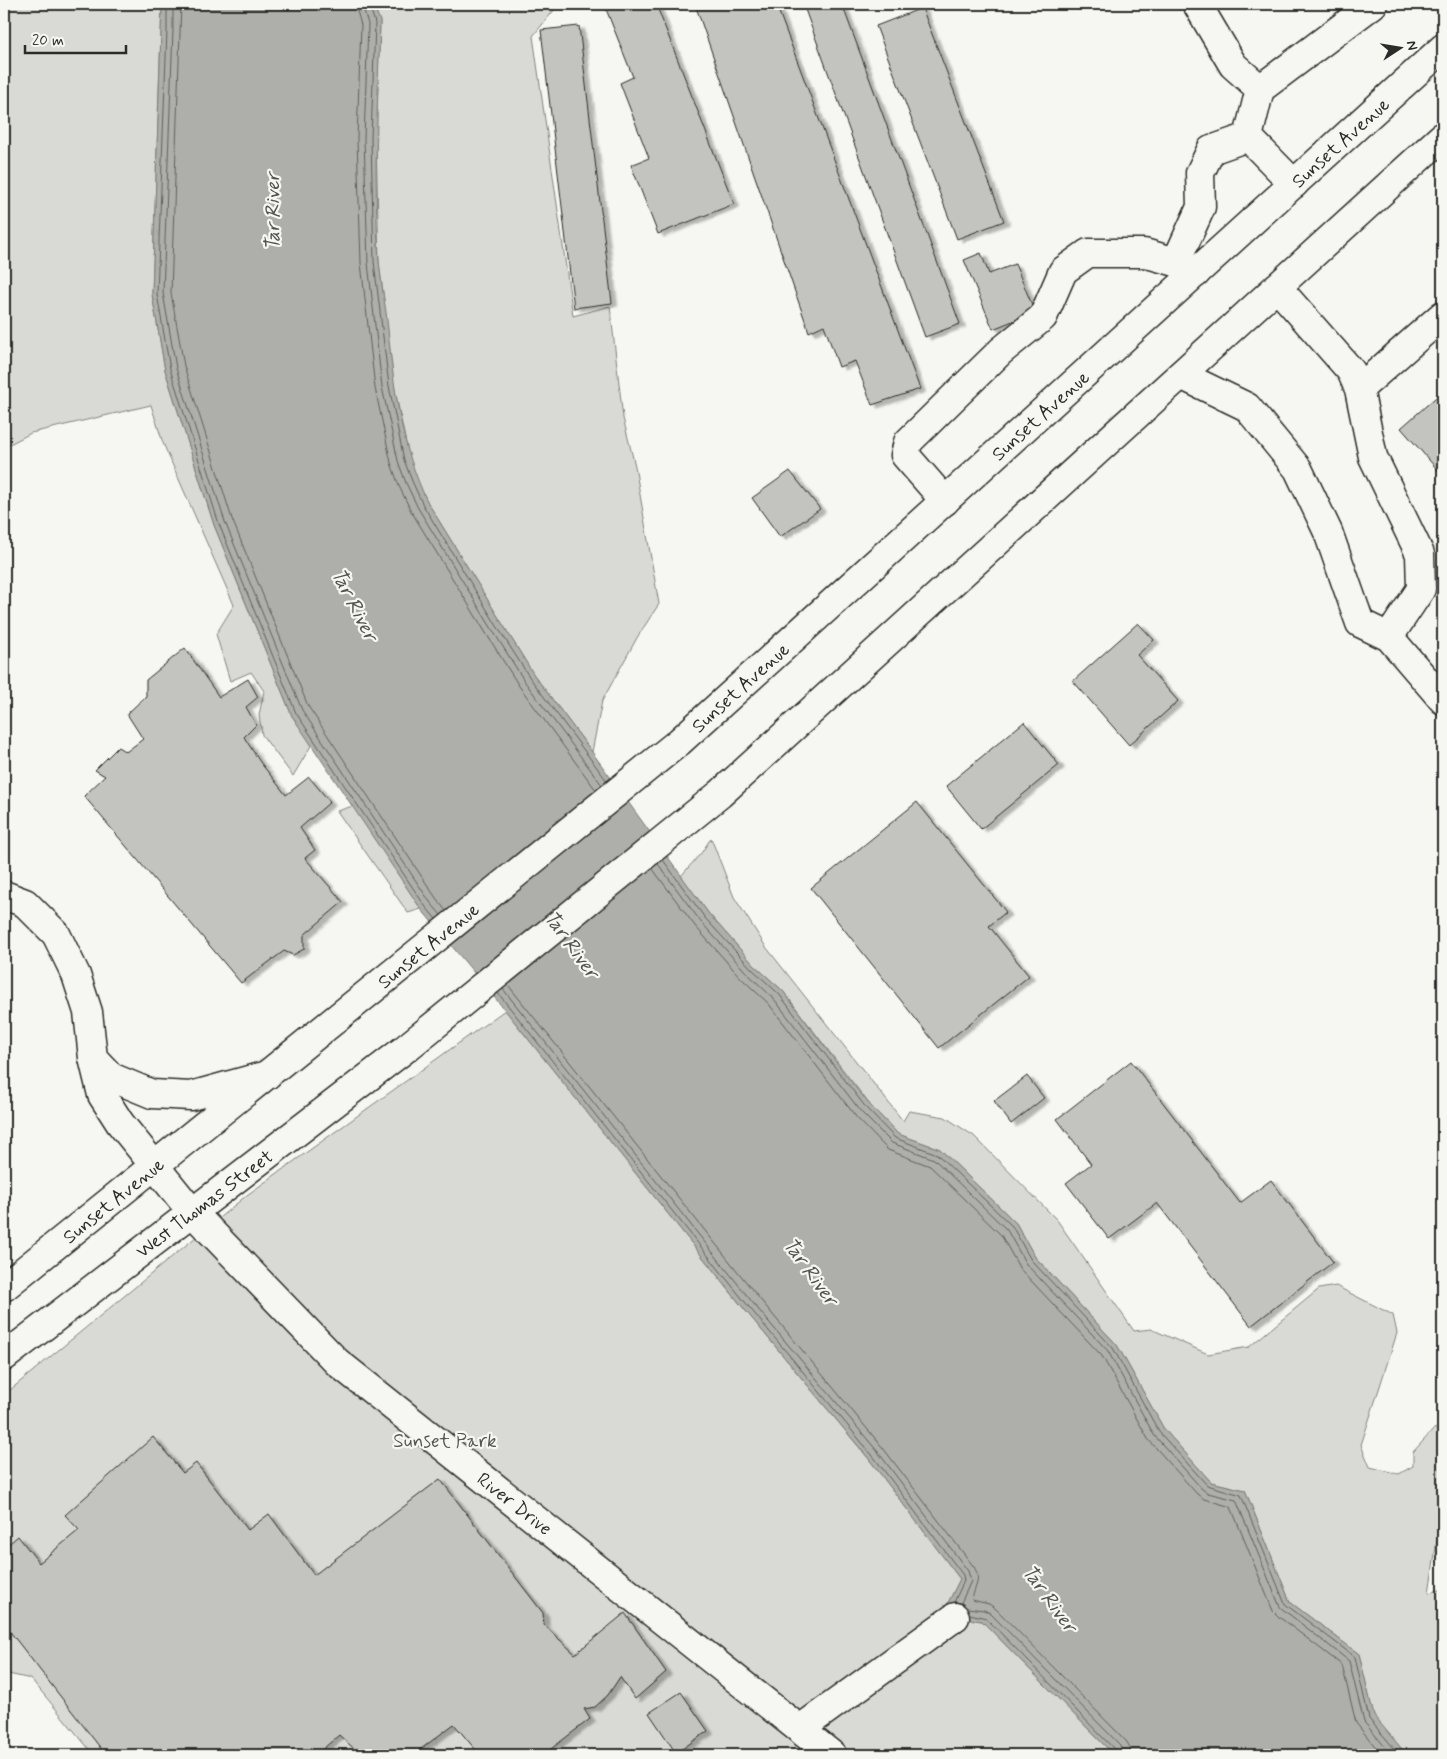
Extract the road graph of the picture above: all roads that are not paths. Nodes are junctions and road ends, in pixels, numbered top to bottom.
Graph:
1 (1197, 4) edge
2 (1372, 4) edge
3 (1443, 48) edge
4 (1260, 89) junction
5 (1443, 136) edge
6 (1248, 137) junction
7 (1294, 184) junction
8 (1186, 267) junction
9 (1277, 287) junction
10 (1443, 315) edge
11 (1181, 375) junction
12 (1359, 388) junction
13 (945, 501) junction
14 (1432, 562) edge
15 (1389, 637) junction
16 (1443, 700) edge
17 (4, 895) edge
18 (93, 1058) junction
19 (267, 1075) junction
20 (155, 1166) junction
21 (192, 1212) junction
22 (4, 1287) edge
23 (4, 1358) edge
24 (955, 1617) dead end
25 (800, 1729) junction
26 (832, 1755) edge

1 - 4 main road
2 - 4 main road
3 - 7 main road, Sunset Avenue
4 - 6 main road
5 - 9 main road
6 - 7 main road
6 - 8 main road
7 - 8 main road, Sunset Avenue
8 - 13 main road, Sunset Avenue
8 - 13 main road
9 - 11 main road
9 - 12 main road
10 - 12 main road
11 - 15 main road
11 - 21 main road, West Thomas Street
12 - 14 main road
13 - 19 main road, Sunset Avenue
14 - 15 main road
15 - 16 main road
17 - 18 main road, River Drive
18 - 19 main road
18 - 20 main road, River Drive
19 - 20 main road, Sunset Avenue
20 - 21 main road, River Drive
20 - 22 main road, Sunset Avenue
21 - 23 main road, West Thomas Street
21 - 25 main road, River Drive
24 - 25 main road
25 - 26 main road, River Drive

